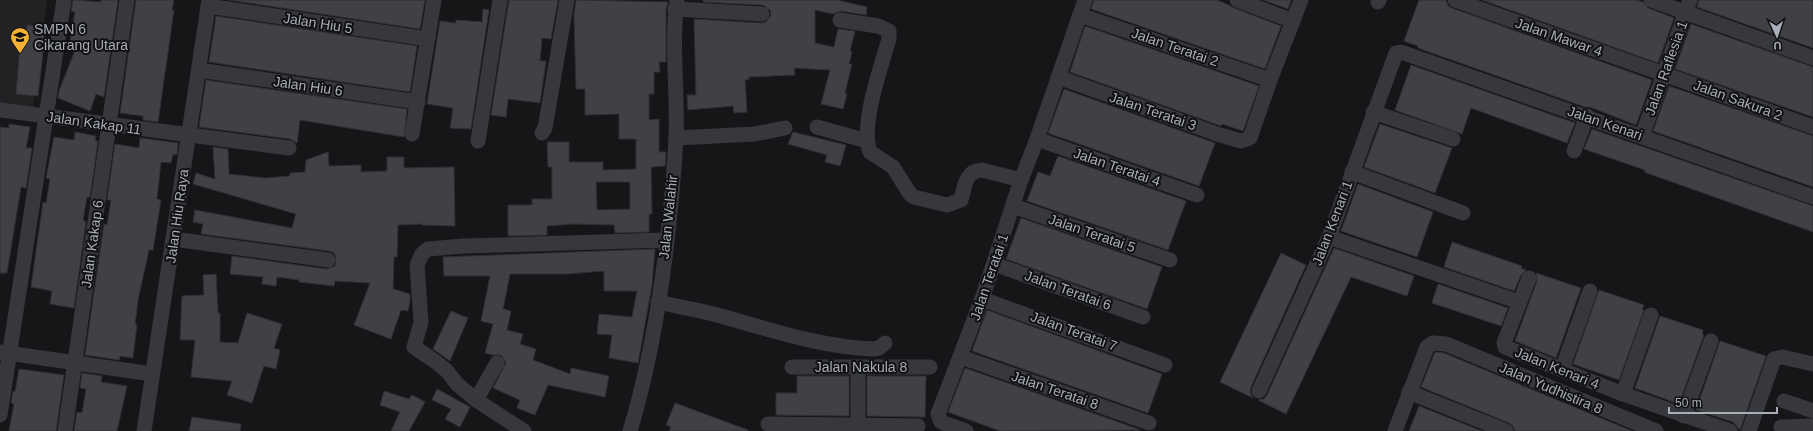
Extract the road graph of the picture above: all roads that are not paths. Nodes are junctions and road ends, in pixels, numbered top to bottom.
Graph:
1 (64, 0) edge
2 (127, 0) edge
3 (434, 0) edge
4 (500, 0) edge
5 (566, 0) edge
6 (1085, 0) edge
7 (1237, 0) edge
8 (1301, 0) edge
9 (1455, 0) edge
10 (1651, 0) edge
11 (209, 3) edge
12 (676, 5) edge
13 (1688, 6) edge
14 (762, 14) dead end
15 (1080, 15) junction
16 (840, 20) dead end
17 (1293, 21) junction
18 (428, 39) junction
19 (1396, 53) joint
20 (1813, 58) edge
21 (199, 70) junction
22 (1664, 74) junction
23 (1058, 77) junction
24 (1270, 80) junction
25 (418, 102) junction
26 (0, 110) edge
27 (1373, 112) junction
28 (47, 116) junction
29 (1586, 116) junction
30 (109, 125) junction
31 (817, 127) dead end
32 (1813, 127) edge
33 (785, 128) dead end
34 (542, 133) dead end
35 (412, 134) dead end
36 (189, 136) junction
37 (1642, 136) junction
38 (676, 138) junction
39 (1037, 138) junction
40 (1453, 140) dead end
41 (478, 141) dead end
42 (867, 141) junction
43 (289, 148) dead end
44 (1574, 151) dead end
45 (1352, 172) junction
46 (1020, 180) junction
47 (1197, 194) dead end
48 (1813, 197) edge
49 (1013, 206) junction
50 (1462, 213) dead end
51 (1329, 237) junction
52 (173, 239) junction
53 (666, 240) junction
54 (328, 260) dead end
55 (1170, 260) dead end
56 (994, 264) junction
57 (1529, 278) dead end
58 (1590, 291) dead end
59 (982, 299) junction
60 (658, 302) junction
61 (1519, 302) junction
62 (1650, 315) dead end
63 (1143, 316) dead end
64 (1711, 341) dead end
65 (885, 343) dead end
66 (4, 353) edge
67 (961, 357) junction
68 (75, 363) junction
69 (497, 363) dead end
70 (1813, 364) edge
71 (1165, 365) dead end
72 (858, 367) junction
73 (930, 367) dead end
74 (792, 368) dead end
75 (1562, 369) junction
76 (152, 374) junction
77 (1259, 391) dead end
78 (1409, 392) junction
79 (1623, 394) junction
80 (476, 400) junction
81 (1784, 401) dead end
82 (1813, 411) edge
83 (0, 415) edge
84 (1684, 416) junction
85 (1149, 423) dead end
86 (768, 424) dead end
87 (918, 426) dead end
88 (1813, 426) edge
89 (1781, 427) dead end
90 (858, 428) edge
91 (65, 431) edge
92 (144, 431) edge
93 (524, 431) edge
94 (630, 431) edge
95 (966, 431) edge
96 (1395, 431) edge
97 (1506, 431) edge
98 (1656, 431) edge
99 (1730, 431) edge
100 (1749, 431) edge

1 - 28 street
2 - 30 street, Jalan Kakap 6
3 - 18 street
4 - 41 street
5 - 34 street
6 - 15 street, Jalan Teratai 1
7 - 17 street
8 - 17 street
9 - 22 street, Jalan Mawar 4
10 - 13 street
11 - 18 street, Jalan Hiu 5
11 - 21 street, Jalan Hiu Raya
12 - 14 street
12 - 38 street, Jalan Walahir
13 - 20 street
13 - 22 street, Jalan Raflesia 1
15 - 23 street, Jalan Teratai 1
15 - 24 street, Jalan Teratai 2
16 - 42 street
17 - 24 street
18 - 25 street
19 - 27 street, Jalan Kenari 1
19 - 29 street, Jalan Kenari
21 - 25 street, Jalan Hiu 6
21 - 36 street, Jalan Hiu Raya
22 - 32 street, Jalan Sakura 2
22 - 37 street, Jalan Raflesia 1
23 - 24 street, Jalan Teratai 3
23 - 39 street, Jalan Teratai 1
25 - 35 street
26 - 28 street, Jalan Kakap 11
27 - 40 street
27 - 45 street, Jalan Kenari 1
28 - 30 street, Jalan Kakap 11
28 - 66 street
29 - 37 street, Jalan Kenari
29 - 44 street
30 - 36 street, Jalan Kakap 11
30 - 68 street, Jalan Kakap 6
31 - 42 street
33 - 38 street
36 - 43 street, Jalan Kakap 11
36 - 52 street, Jalan Hiu Raya
37 - 48 street, Jalan Kenari
38 - 53 street, Jalan Walahir
39 - 46 street, Jalan Teratai 1
39 - 47 street, Jalan Teratai 4
42 - 46 street
45 - 50 street
45 - 51 street, Jalan Kenari 1
46 - 49 street, Jalan Teratai 1
49 - 55 street, Jalan Teratai 5
49 - 56 street, Jalan Teratai 1
51 - 61 street
51 - 77 street, Jalan Kenari 1
52 - 54 street
52 - 76 street, Jalan Hiu Raya
53 - 60 street, Jalan Walahir
53 - 80 street
56 - 59 street, Jalan Teratai 1
56 - 63 street, Jalan Teratai 6
57 - 61 street, Jalan Kenari 4
58 - 75 street
59 - 67 street, Jalan Teratai 1
59 - 71 street, Jalan Teratai 7
60 - 65 street
60 - 94 street, Jalan Walahir
61 - 75 street, Jalan Kenari 4
62 - 79 street
64 - 84 street
66 - 68 street
66 - 83 street
67 - 85 street, Jalan Teratai 8
67 - 95 street, Jalan Teratai 1
68 - 76 street
68 - 91 street, Jalan Kakap 6
69 - 80 street
70 - 100 street
72 - 73 street, Jalan Nakula 8
72 - 74 street, Jalan Nakula 8
72 - 90 street
75 - 79 street, Jalan Kenari 4
76 - 92 street, Jalan Hiu Raya
78 - 96 street
78 - 97 street
78 - 98 street, Jalan Yudhistira 8
79 - 84 street, Jalan Kenari 4
80 - 93 street
81 - 82 street
84 - 99 street, Jalan Kenari 4
86 - 90 street
87 - 90 street
88 - 89 street

